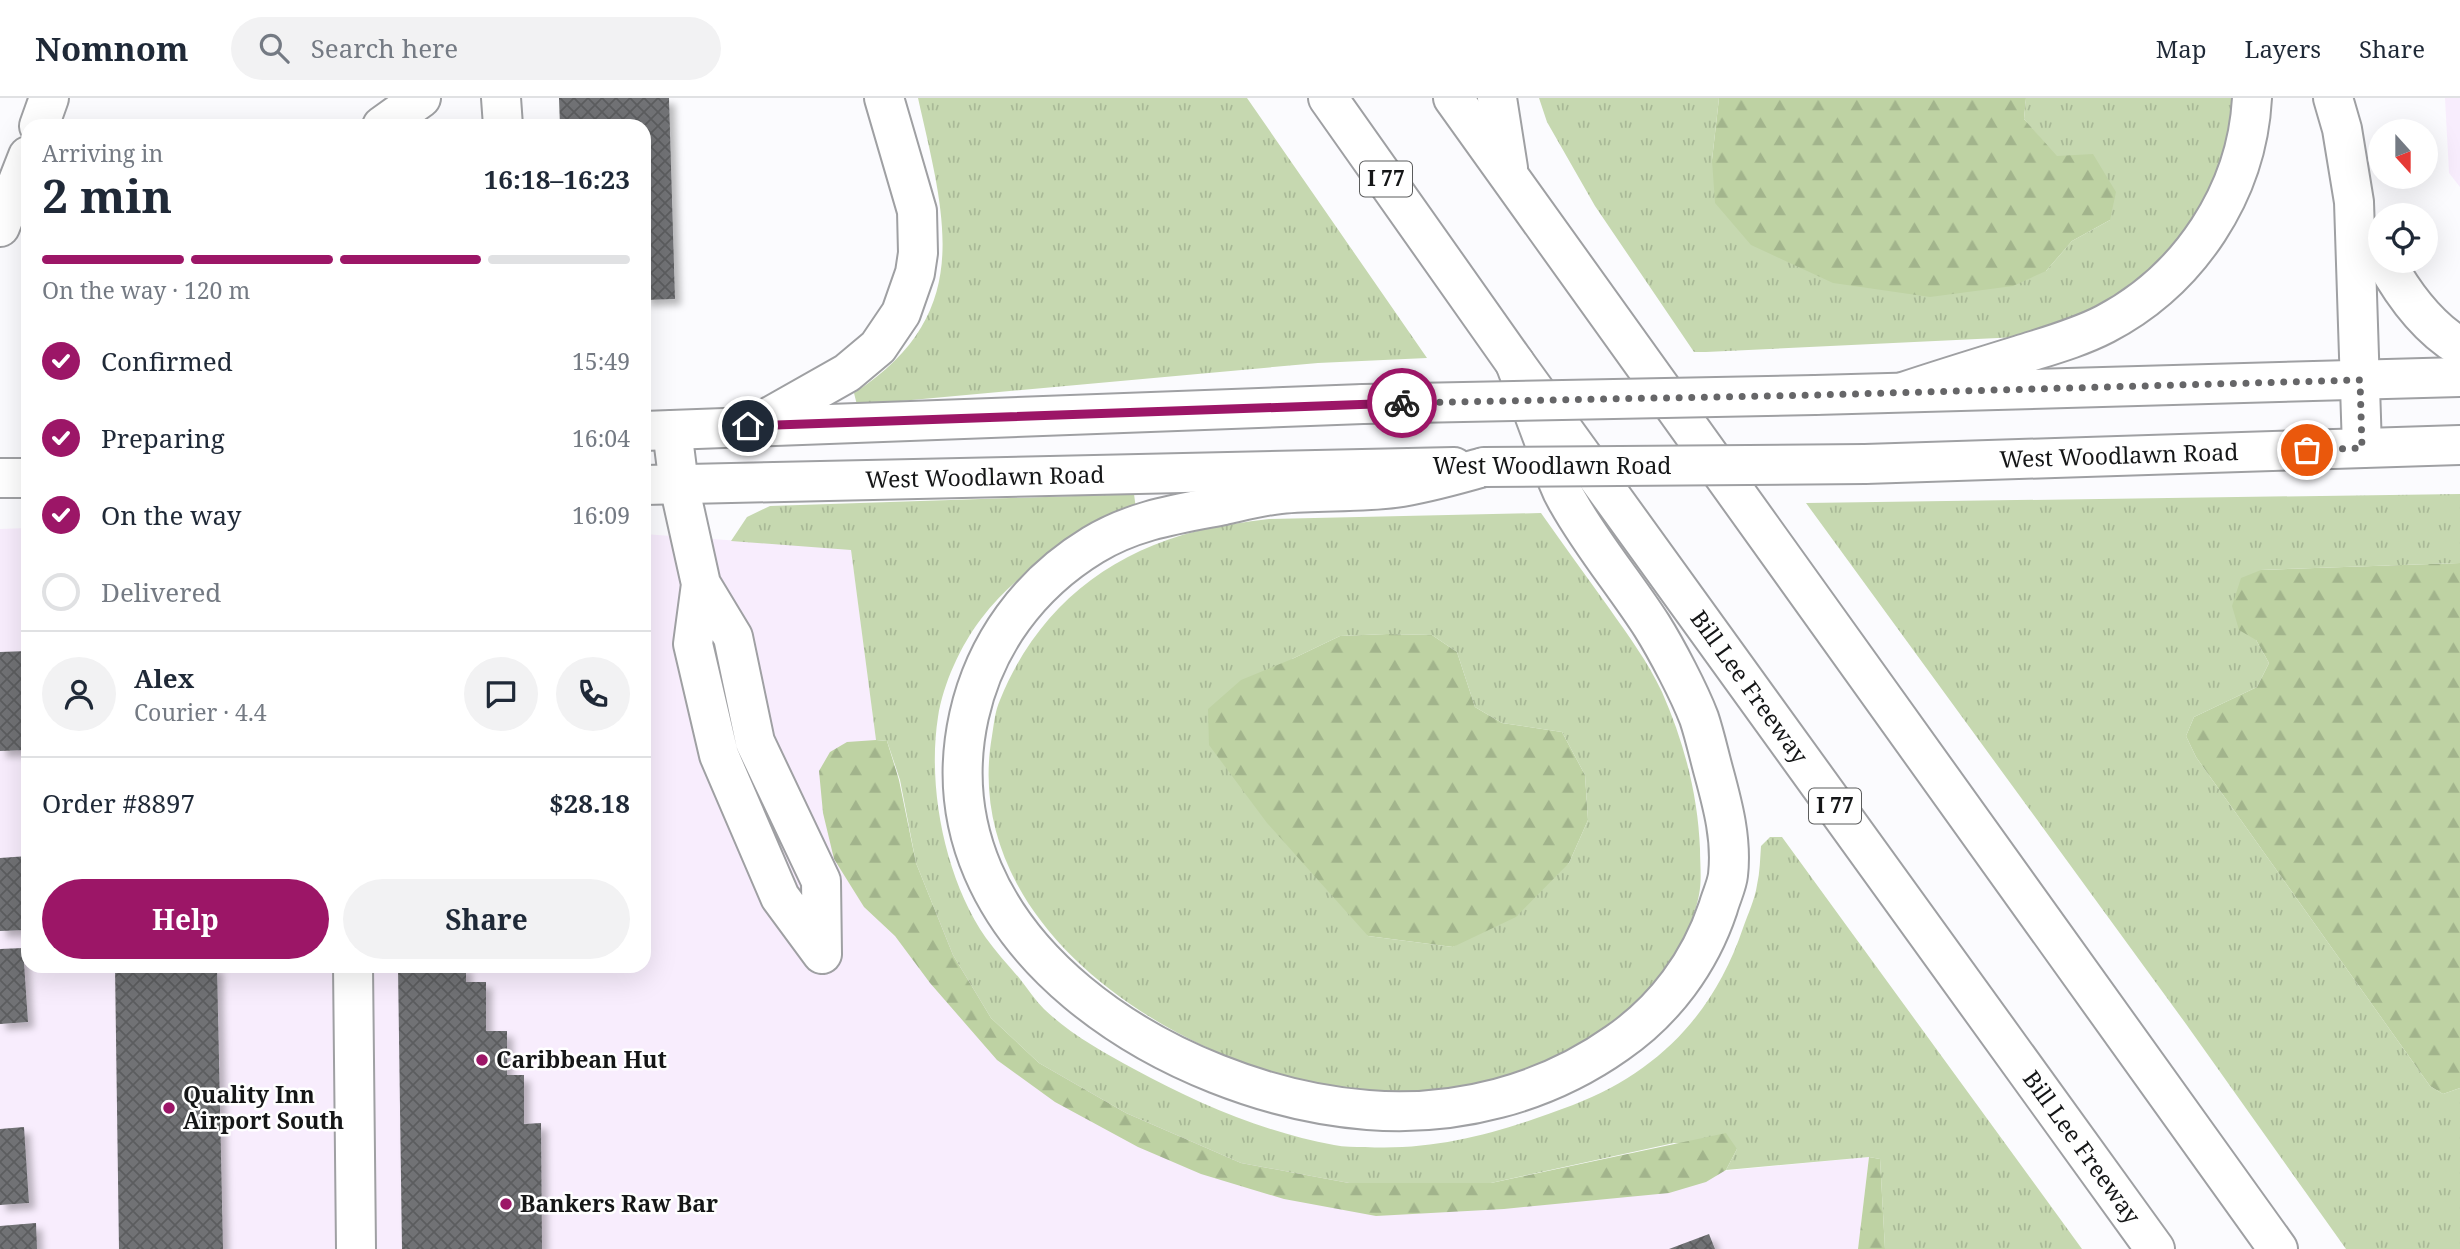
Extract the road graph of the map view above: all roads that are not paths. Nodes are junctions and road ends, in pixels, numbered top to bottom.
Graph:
1 (49, 98) edge
2 (421, 98) edge
3 (501, 98) edge
4 (884, 98) edge
5 (1328, 98) edge
6 (1453, 98) edge
7 (1497, 98) edge
8 (2252, 98) edge
9 (2333, 98) edge
10 (42, 119) edge
11 (392, 119) edge
12 (502, 119) edge
13 (21, 174) edge
14 (1509, 174) junction
15 (2354, 202) junction
16 (0, 227) edge
17 (2368, 228) edge
18 (2391, 273) edge
19 (2460, 347) edge
20 (1515, 363) junction
21 (2460, 377) edge
22 (2360, 380) junction
23 (1903, 392) junction
24 (755, 425) junction
25 (658, 430) edge
26 (2460, 445) edge
27 (2362, 448) junction
28 (1412, 476) junction
29 (0, 478) edge
30 (21, 478) edge
31 (661, 485) edge
32 (701, 584) junction
33 (353, 973) edge
34 (356, 1249) edge
35 (2155, 1249) edge
36 (2278, 1249) edge

1 - 10 main road
2 - 11 main road
3 - 12 main road
4 - 24 main road
5 - 20 main road, Bill Lee Freeway / I 77
6 - 14 main road
7 - 14 main road
8 - 23 main road
9 - 15 main road
13 - 16 main road
14 - 36 main road
15 - 17 main road
15 - 22 main road
18 - 19 main road
20 - 28 main road
20 - 35 main road, Bill Lee Freeway / I 77
21 - 22 main road
22 - 23 main road
22 - 27 main road
23 - 24 main road, bridge
24 - 25 main road
25 - 31 main road
26 - 27 main road, West Woodlawn Road
27 - 28 main road, West Woodlawn Road, bridge
28 - 31 main road, West Woodlawn Road
29 - 30 main road
31 - 32 main road
32 - 32 main road
33 - 34 main road

